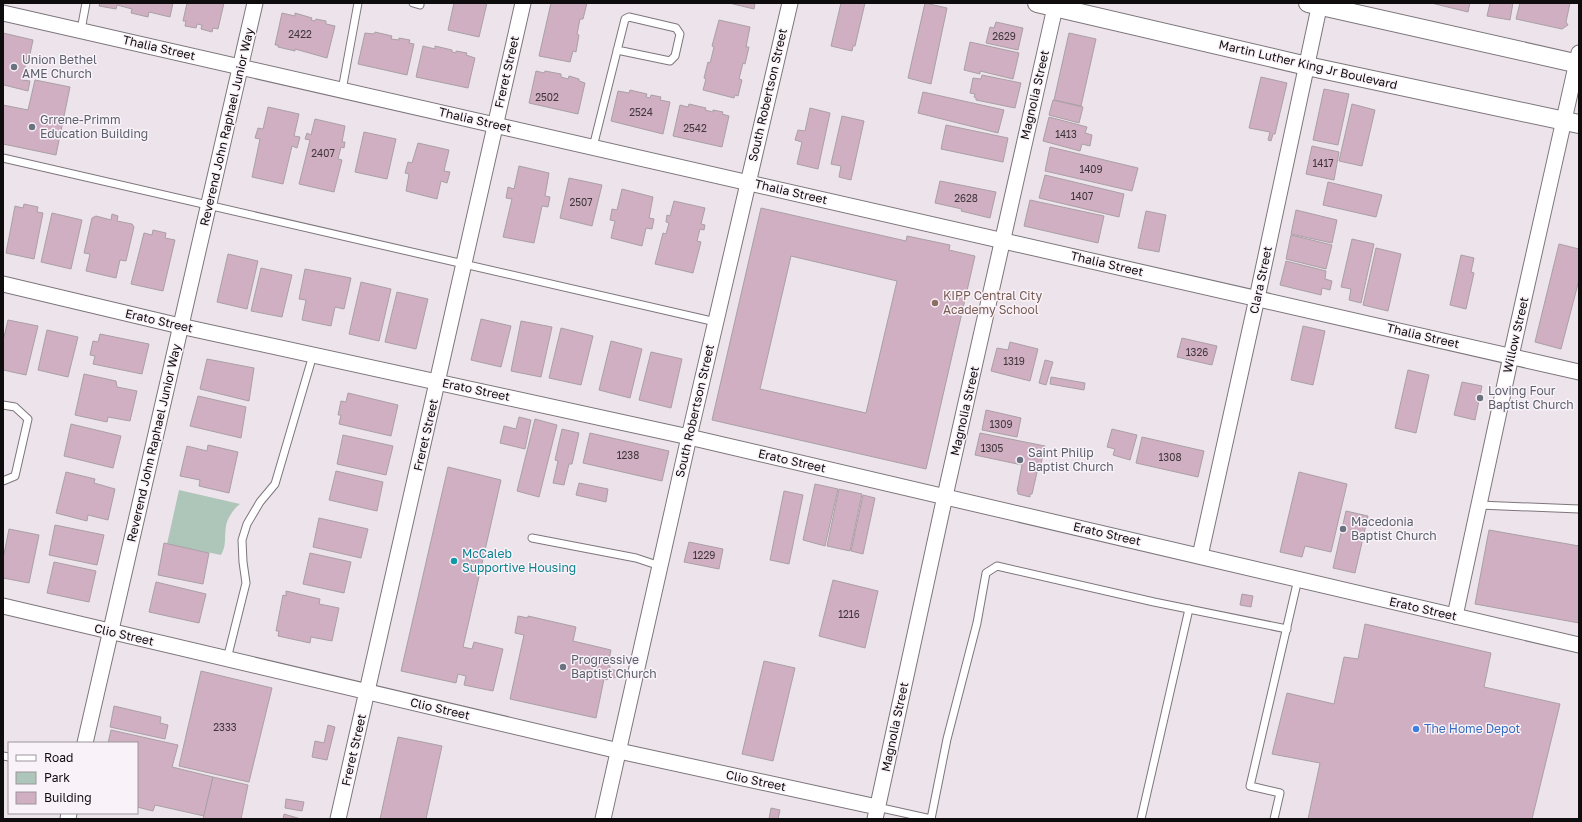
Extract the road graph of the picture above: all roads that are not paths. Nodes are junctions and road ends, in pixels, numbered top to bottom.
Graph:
1 (86, 3) edge
2 (255, 3) edge
3 (358, 3) edge
4 (413, 3) edge
5 (420, 3) edge
6 (523, 3) edge
7 (790, 3) edge
8 (1037, 3) edge
9 (1316, 4) edge
10 (1056, 5) edge
11 (3, 13) edge
12 (81, 30) junction
13 (617, 50) junction
14 (1578, 60) edge
15 (241, 66) junction
16 (1307, 66) junction
17 (342, 90) junction
18 (1571, 123) edge
19 (495, 124) junction
20 (593, 147) junction
21 (3, 158) edge
22 (748, 182) junction
23 (209, 205) junction
24 (1003, 240) junction
25 (464, 264) junction
26 (3, 284) edge
27 (1257, 298) junction
28 (716, 322) junction
29 (180, 326) junction
30 (313, 355) junction
31 (1511, 356) junction
32 (1579, 372) edge
33 (438, 382) junction
34 (3, 405) edge
35 (689, 438) junction
36 (3, 481) edge
37 (945, 496) junction
38 (1479, 505) junction
39 (1579, 510) edge
40 (532, 538) dead end
41 (1200, 556) junction
42 (660, 566) junction
43 (1298, 579) junction
44 (3, 606) edge
45 (1189, 609) junction
46 (1455, 616) junction
47 (1287, 629) junction
48 (110, 632) junction
49 (1579, 645) edge
50 (227, 659) junction
51 (367, 692) junction
52 (85, 742) edge
53 (619, 751) junction
54 (876, 813) edge
55 (338, 819) edge
56 (603, 819) edge
57 (931, 819) edge
58 (1141, 819) edge
59 (1274, 819) edge

1 - 12 lane
2 - 15 street, Reverend John Raphael Junior Way
3 - 17 lane
4 - 5 lane
6 - 19 street, Freret Street
7 - 22 street, South Robertson Street
8 - 10 street, Martin Luther King Jr Boulevard
9 - 14 street
9 - 16 street, Clara Street
10 - 16 street, Martin Luther King Jr Boulevard
10 - 24 street, Magnolia Street
11 - 12 street, Thalia Street
12 - 15 street, Thalia Street
13 - 13 lane
13 - 20 lane
14 - 18 street, Willow Street
15 - 17 street, Thalia Street
15 - 23 street, Reverend John Raphael Junior Way
16 - 18 street, Martin Luther King Jr Boulevard
16 - 27 street, Clara Street
17 - 19 street, Thalia Street
18 - 31 street, Willow Street
19 - 20 street, Thalia Street
19 - 25 street, Freret Street
20 - 22 street, Thalia Street
21 - 23 lane
22 - 24 street, Thalia Street
22 - 28 street, South Robertson Street
23 - 25 lane
23 - 29 street, Reverend John Raphael Junior Way
24 - 27 street, Thalia Street
24 - 37 street, Magnolia Street
25 - 28 lane
25 - 33 street, Freret Street
26 - 29 street, Erato Street
27 - 31 street, Thalia Street
27 - 41 street, Clara Street
28 - 35 street, South Robertson Street
29 - 30 street, Erato Street
29 - 48 street, Reverend John Raphael Junior Way
30 - 33 street, Erato Street
30 - 50 lane
31 - 32 street, Thalia Street
31 - 38 street, Willow Street
33 - 35 street, Erato Street
33 - 51 street, Freret Street
34 - 36 lane
35 - 37 street, Erato Street
35 - 42 street, South Robertson Street
37 - 41 street, Erato Street
37 - 54 street, Magnolia Street
38 - 39 lane
38 - 46 street, Willow Street
40 - 42 lane
41 - 43 street, Erato Street
42 - 53 street, South Robertson Street
43 - 46 street, Erato Street
43 - 47 lane
44 - 48 street, Clio Street
45 - 47 lane
45 - 57 lane
45 - 58 lane
46 - 49 street, Erato Street
47 - 59 lane
48 - 50 street, Clio Street
48 - 52 street, Reverend John Raphael Junior Way
50 - 51 street, Clio Street
51 - 53 street, Clio Street
51 - 55 street, Freret Street
53 - 54 street, Clio Street
53 - 56 street, South Robertson Street
54 - 57 lane

